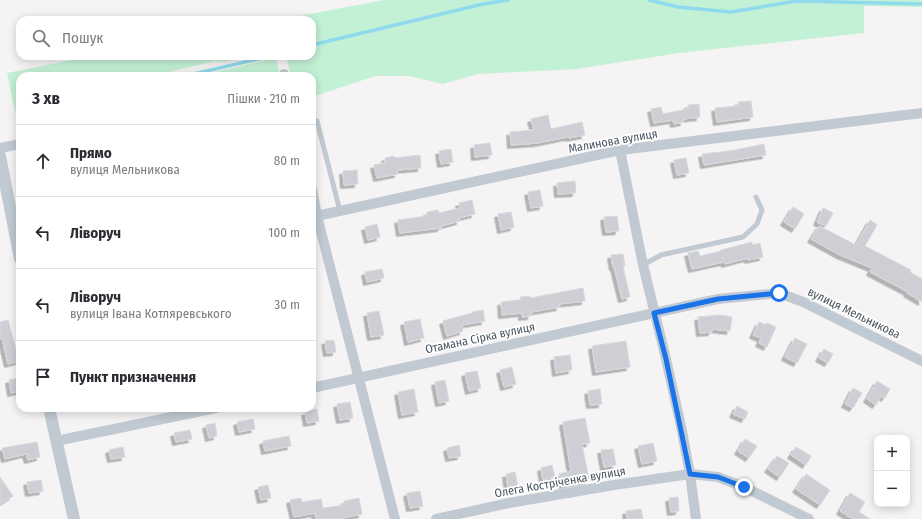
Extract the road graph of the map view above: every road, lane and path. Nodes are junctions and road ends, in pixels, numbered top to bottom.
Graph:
1 (922, 113) edge
2 (317, 121) dead end
3 (16, 145) edge
4 (0, 148) edge
5 (620, 150) junction
6 (0, 156) edge
7 (756, 197) dead end
8 (340, 211) junction
9 (316, 217) edge
10 (316, 221) edge
11 (16, 238) edge
12 (643, 265) junction
13 (654, 313) junction
14 (922, 361) edge
15 (358, 378) junction
16 (316, 387) edge
17 (50, 412) edge
18 (197, 412) edge
19 (56, 442) junction
20 (690, 474) junction
21 (74, 519) edge
22 (395, 519) edge
23 (436, 519) edge
24 (696, 519) edge
25 (809, 519) edge

1 - 5 street, Малинова вулиця
2 - 8 lane
3 - 4 street
5 - 8 street, Малинова вулиця
5 - 12 street
6 - 11 street
7 - 12 lane
8 - 9 street, Малинова вулиця
10 - 15 street
12 - 13 street
13 - 14 street, вулиця Мельникова
13 - 15 street, Отамана Сірка вулиця
13 - 20 street
15 - 16 street, Отамана Сірка вулиця
15 - 22 street
17 - 19 street
18 - 19 street
19 - 21 street
20 - 23 street, Олега Костріченка вулиця
20 - 24 street
20 - 25 street, Олега Костріченка вулиця

